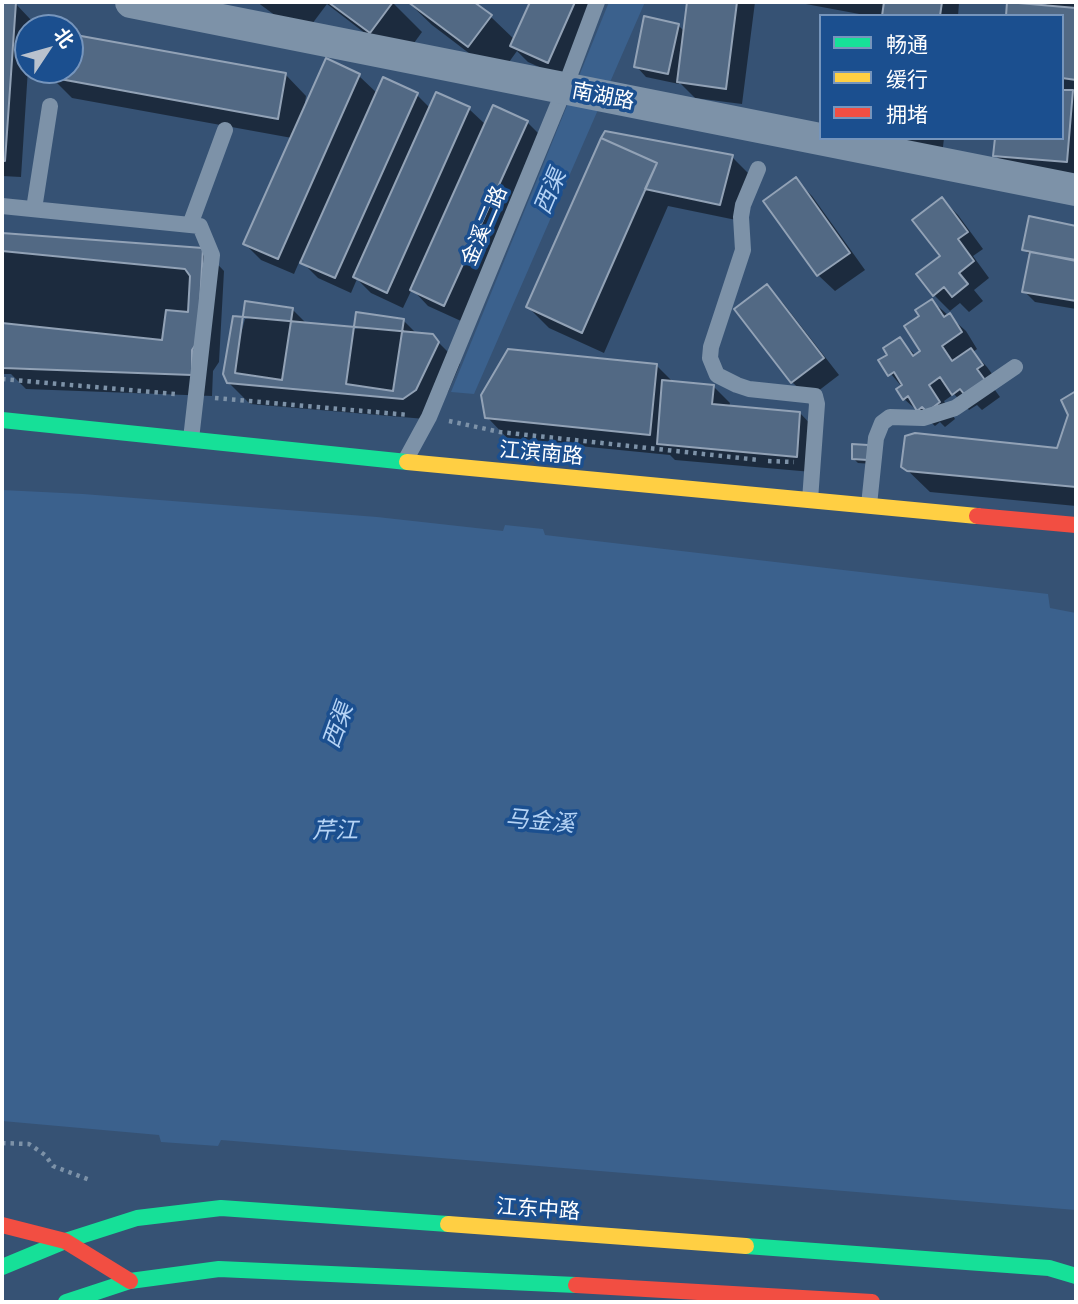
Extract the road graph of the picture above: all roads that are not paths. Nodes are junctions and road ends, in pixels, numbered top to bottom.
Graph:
1 (131, 2) edge
2 (597, 2) edge
3 (564, 90) junction
4 (50, 106) dead end
5 (225, 130) dead end
6 (819, 140) edge
7 (820, 140) edge
8 (758, 169) dead end
9 (1076, 190) edge
10 (2, 206) edge
11 (34, 209) junction
12 (190, 225) junction
13 (1015, 367) dead end
14 (2, 420) edge
15 (191, 439) junction
16 (404, 462) junction
17 (810, 500) junction
18 (869, 505) junction
19 (1076, 525) edge
20 (2, 1225) edge
21 (65, 1241) junction
22 (2, 1267) edge
23 (1076, 1276) edge
24 (130, 1281) junction
25 (606, 1294) edge
26 (66, 1302) edge
27 (872, 1302) edge

1 - 3 street, 南湖路
2 - 3 lane, 金溪二路
3 - 6 street, 南湖路
3 - 16 lane, 金溪二路
4 - 11 lane
5 - 12 lane
7 - 9 street, 南湖路
8 - 17 lane
10 - 11 lane
11 - 12 lane
12 - 15 lane
13 - 18 lane
14 - 15 main road, 江滨南路
15 - 16 main road, 江滨南路
16 - 17 main road, 江滨南路
17 - 18 main road, 江滨南路
18 - 19 main road, 江滨南路
20 - 21 main road
21 - 22 main road, 江东中路
21 - 23 main road, 江东中路
21 - 24 main road
24 - 25 main road
24 - 26 main road
25 - 27 main road

